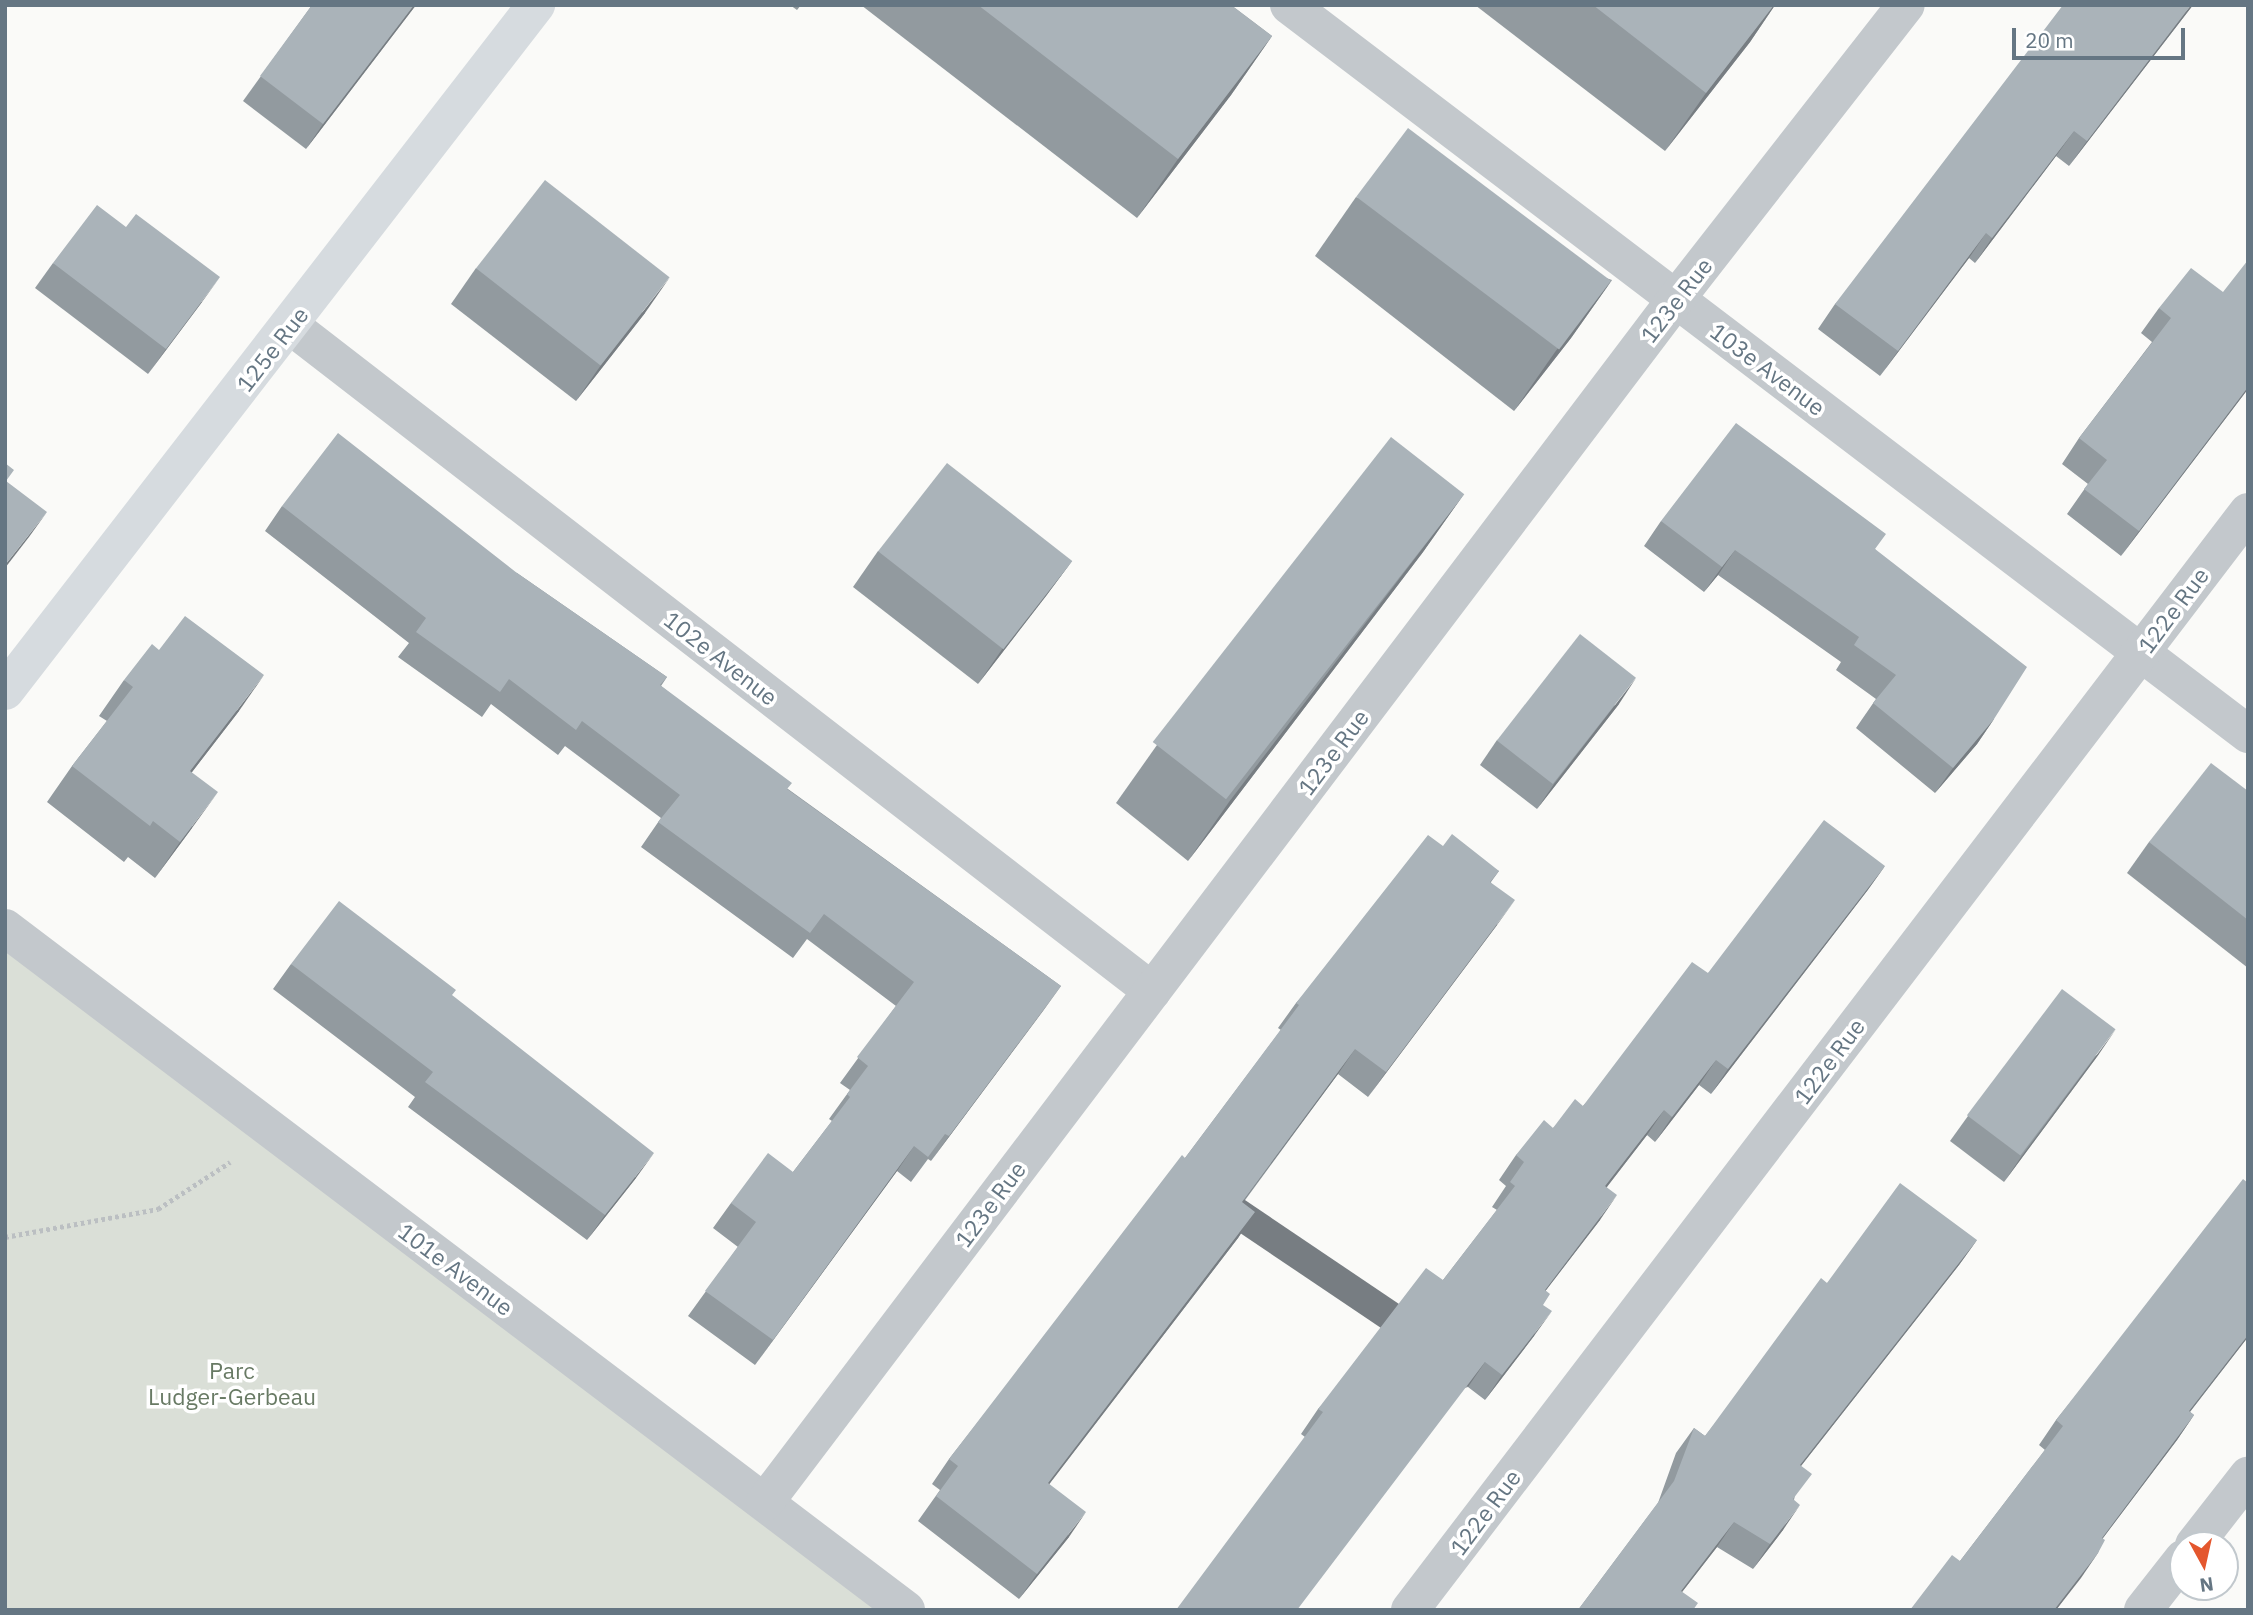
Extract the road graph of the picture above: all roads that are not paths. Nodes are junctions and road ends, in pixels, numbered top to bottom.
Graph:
1 (536, 5) edge
2 (1289, 5) edge
3 (1906, 5) edge
4 (1676, 299) junction
5 (291, 326) junction
6 (2248, 512) edge
7 (2141, 653) junction
8 (5, 691) edge
9 (2248, 734) edge
10 (5, 928) edge
11 (1152, 991) junction
12 (2248, 1476) edge
13 (765, 1502) junction
14 (2205, 1531) edge
15 (2169, 1577) edge
16 (906, 1610) edge
17 (1410, 1610) edge
18 (2143, 1610) edge

1 - 5 main road, 125e Rue
2 - 4 street, 103e Avenue
3 - 4 street, 123e Rue
4 - 7 street, 103e Avenue
4 - 11 street, 123e Rue
5 - 8 main road, 125e Rue
5 - 11 street, 102e Avenue
6 - 7 street, 122e Rue
7 - 9 street, 103e Avenue
7 - 17 street, 122e Rue
10 - 13 street, 101e Avenue
11 - 13 street, 123e Rue
12 - 14 street
13 - 16 street, 101e Avenue
15 - 18 street

